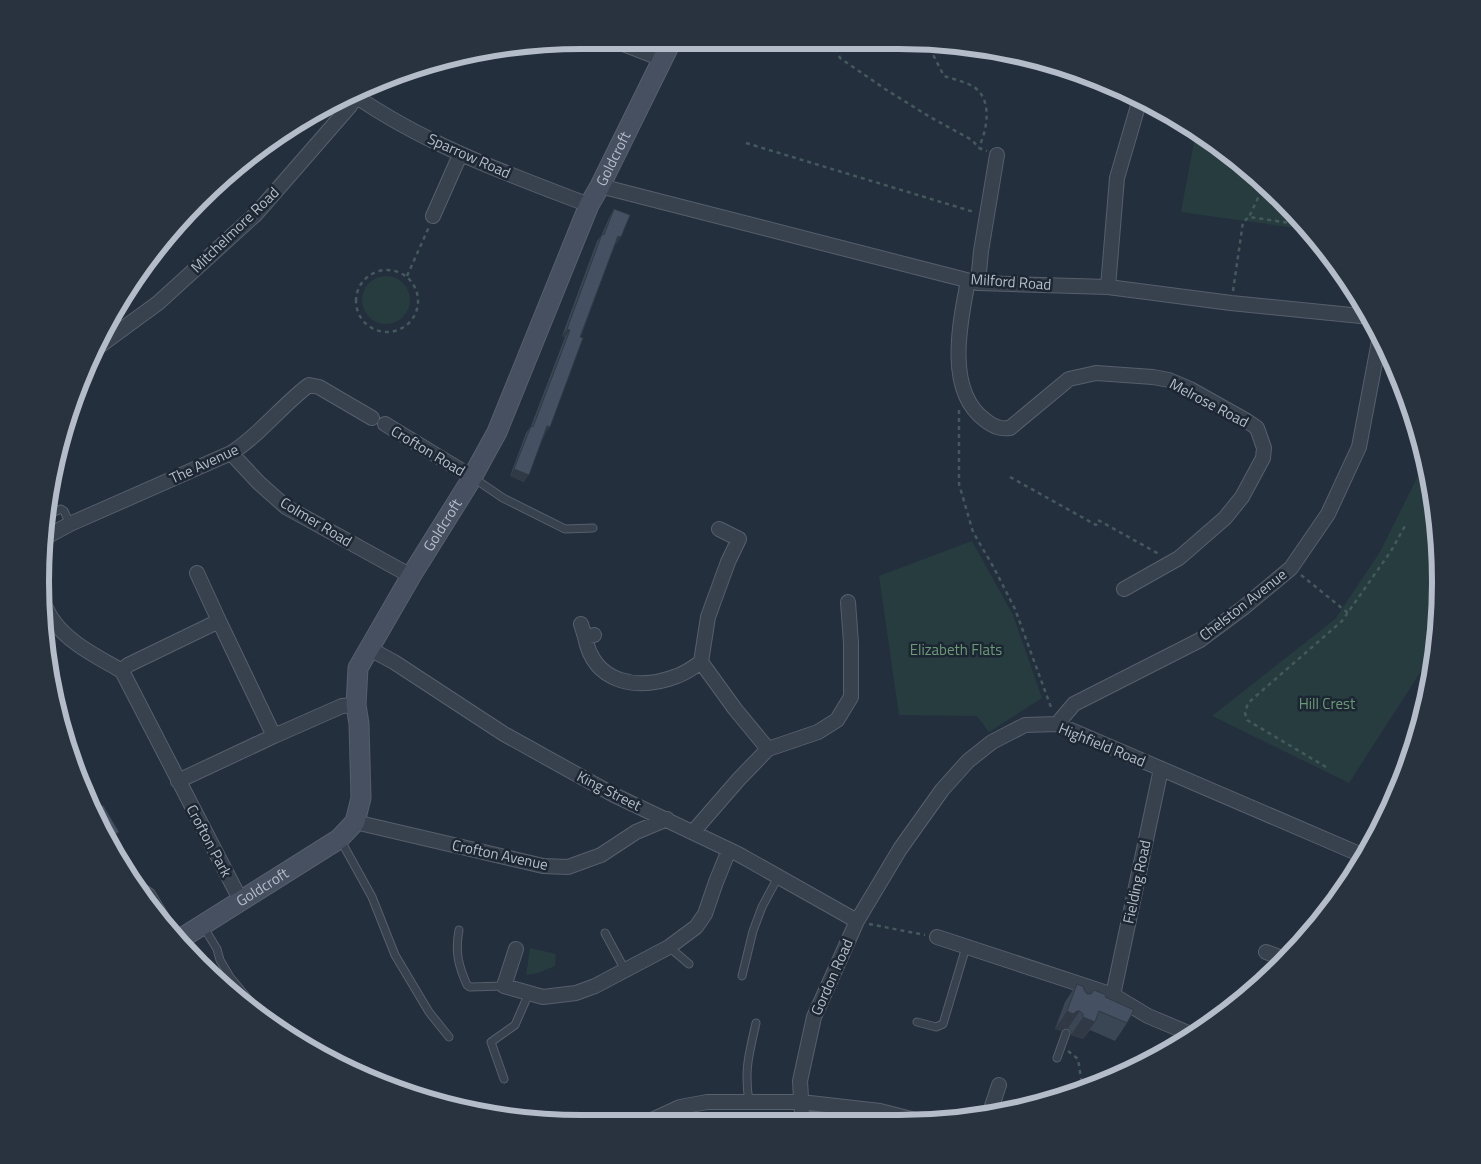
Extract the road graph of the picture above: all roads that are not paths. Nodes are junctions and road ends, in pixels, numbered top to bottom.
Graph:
1 (636, 49) edge
2 (667, 49) edge
3 (662, 59) junction
4 (358, 98) edge
5 (353, 101) edge
6 (1138, 106) edge
7 (460, 155) junction
8 (997, 155) road end
9 (600, 186) junction
10 (589, 205) junction
11 (433, 216) road end
12 (973, 282) junction
13 (1108, 287) junction
14 (1362, 316) edge
15 (107, 341) edge
16 (1378, 348) edge
17 (379, 421) joint
18 (231, 453) junction
19 (472, 477) junction
20 (53, 512) edge
21 (70, 524) junction
22 (593, 528) dead end
23 (719, 529) dead end
24 (51, 535) edge
25 (197, 572) dead end
26 (411, 576) junction
27 (1124, 589) dead end
28 (848, 602) dead end
29 (50, 616) edge
30 (219, 621) junction
31 (587, 632) dead end
32 (368, 648) junction
33 (701, 662) junction
34 (122, 671) junction
35 (356, 705) junction
36 (1057, 724) junction
37 (274, 736) junction
38 (768, 749) junction
39 (1161, 769) junction
40 (178, 781) junction
41 (667, 819) junction
42 (355, 822) junction
43 (693, 832) junction
44 (339, 839) junction
45 (729, 850) junction
46 (1358, 853) edge
47 (778, 876) junction
48 (148, 891) edge
49 (241, 901) junction
50 (158, 906) edge
51 (857, 921) junction
52 (203, 925) junction
53 (459, 930) dead end
54 (605, 933) dead end
55 (184, 937) edge
56 (937, 937) road end
57 (669, 947) junction
58 (966, 947) junction
59 (516, 949) dead end
60 (1266, 952) dead end
61 (1278, 957) edge
62 (689, 964) dead end
63 (625, 970) junction
64 (742, 976) dead end
65 (504, 986) junction
66 (529, 993) junction
67 (245, 995) edge
68 (1113, 995) junction
69 (756, 1022) dead end
70 (917, 1022) dead end
71 (1185, 1032) edge
72 (1066, 1033) dead end
73 (449, 1037) dead end
74 (1057, 1058) dead end
75 (504, 1079) dead end
76 (999, 1085) dead end
77 (750, 1102) junction
78 (801, 1102) junction
79 (992, 1107) edge
80 (663, 1115) edge
81 (802, 1115) edge
82 (860, 1115) edge

1 - 3 street
2 - 3 street, Goldcroft
3 - 9 street, Goldcroft
4 - 7 street, Sparrow Road
5 - 15 street, Mitchelmore Road
6 - 13 street
7 - 10 street, Sparrow Road
7 - 11 street
8 - 12 street
9 - 10 street, Goldcroft
9 - 12 street, Milford Road
10 - 19 street, Goldcroft
12 - 13 street, Milford Road
12 - 27 street, Melrose Road
13 - 14 street, Milford Road
16 - 36 street, Chelston Avenue
17 - 18 street, The Avenue
17 - 19 street, Crofton Road
18 - 21 street, The Avenue
18 - 26 street, Colmer Road
19 - 22 lane
19 - 26 street, Goldcroft
20 - 21 lane
21 - 24 street, The Avenue
23 - 33 street
25 - 30 street
26 - 32 street, Goldcroft
28 - 38 street
29 - 34 street
30 - 34 street
30 - 37 street
31 - 33 street
32 - 35 street, Goldcroft
32 - 41 street, King Street
33 - 38 street
34 - 40 street, Crofton Park
35 - 37 street
35 - 42 street, Goldcroft
36 - 39 street, Highfield Road
36 - 51 street, Highfield Road
37 - 40 street
38 - 43 street
39 - 46 street, Highfield Road
39 - 68 street, Fielding Road
40 - 49 street, Crofton Park
41 - 42 street, Crofton Avenue
41 - 43 street, King Street
42 - 44 street, Goldcroft
43 - 45 street, King Street
44 - 49 street, Goldcroft
44 - 73 lane
45 - 47 street, King Street
45 - 57 street
47 - 51 street, King Street
47 - 64 lane
48 - 50 lane
49 - 52 street, Goldcroft
51 - 78 street, Gordon Road
52 - 55 street, Goldcroft
52 - 67 lane
53 - 65 lane
54 - 63 lane
56 - 58 street
57 - 62 lane
57 - 63 street
58 - 68 street
58 - 70 lane
59 - 65 street
60 - 61 street
63 - 66 street
65 - 66 street
66 - 75 lane
68 - 71 street
69 - 77 lane
72 - 74 lane
76 - 79 street
77 - 78 street
77 - 80 street
78 - 81 street, Gordon Road
78 - 82 street

